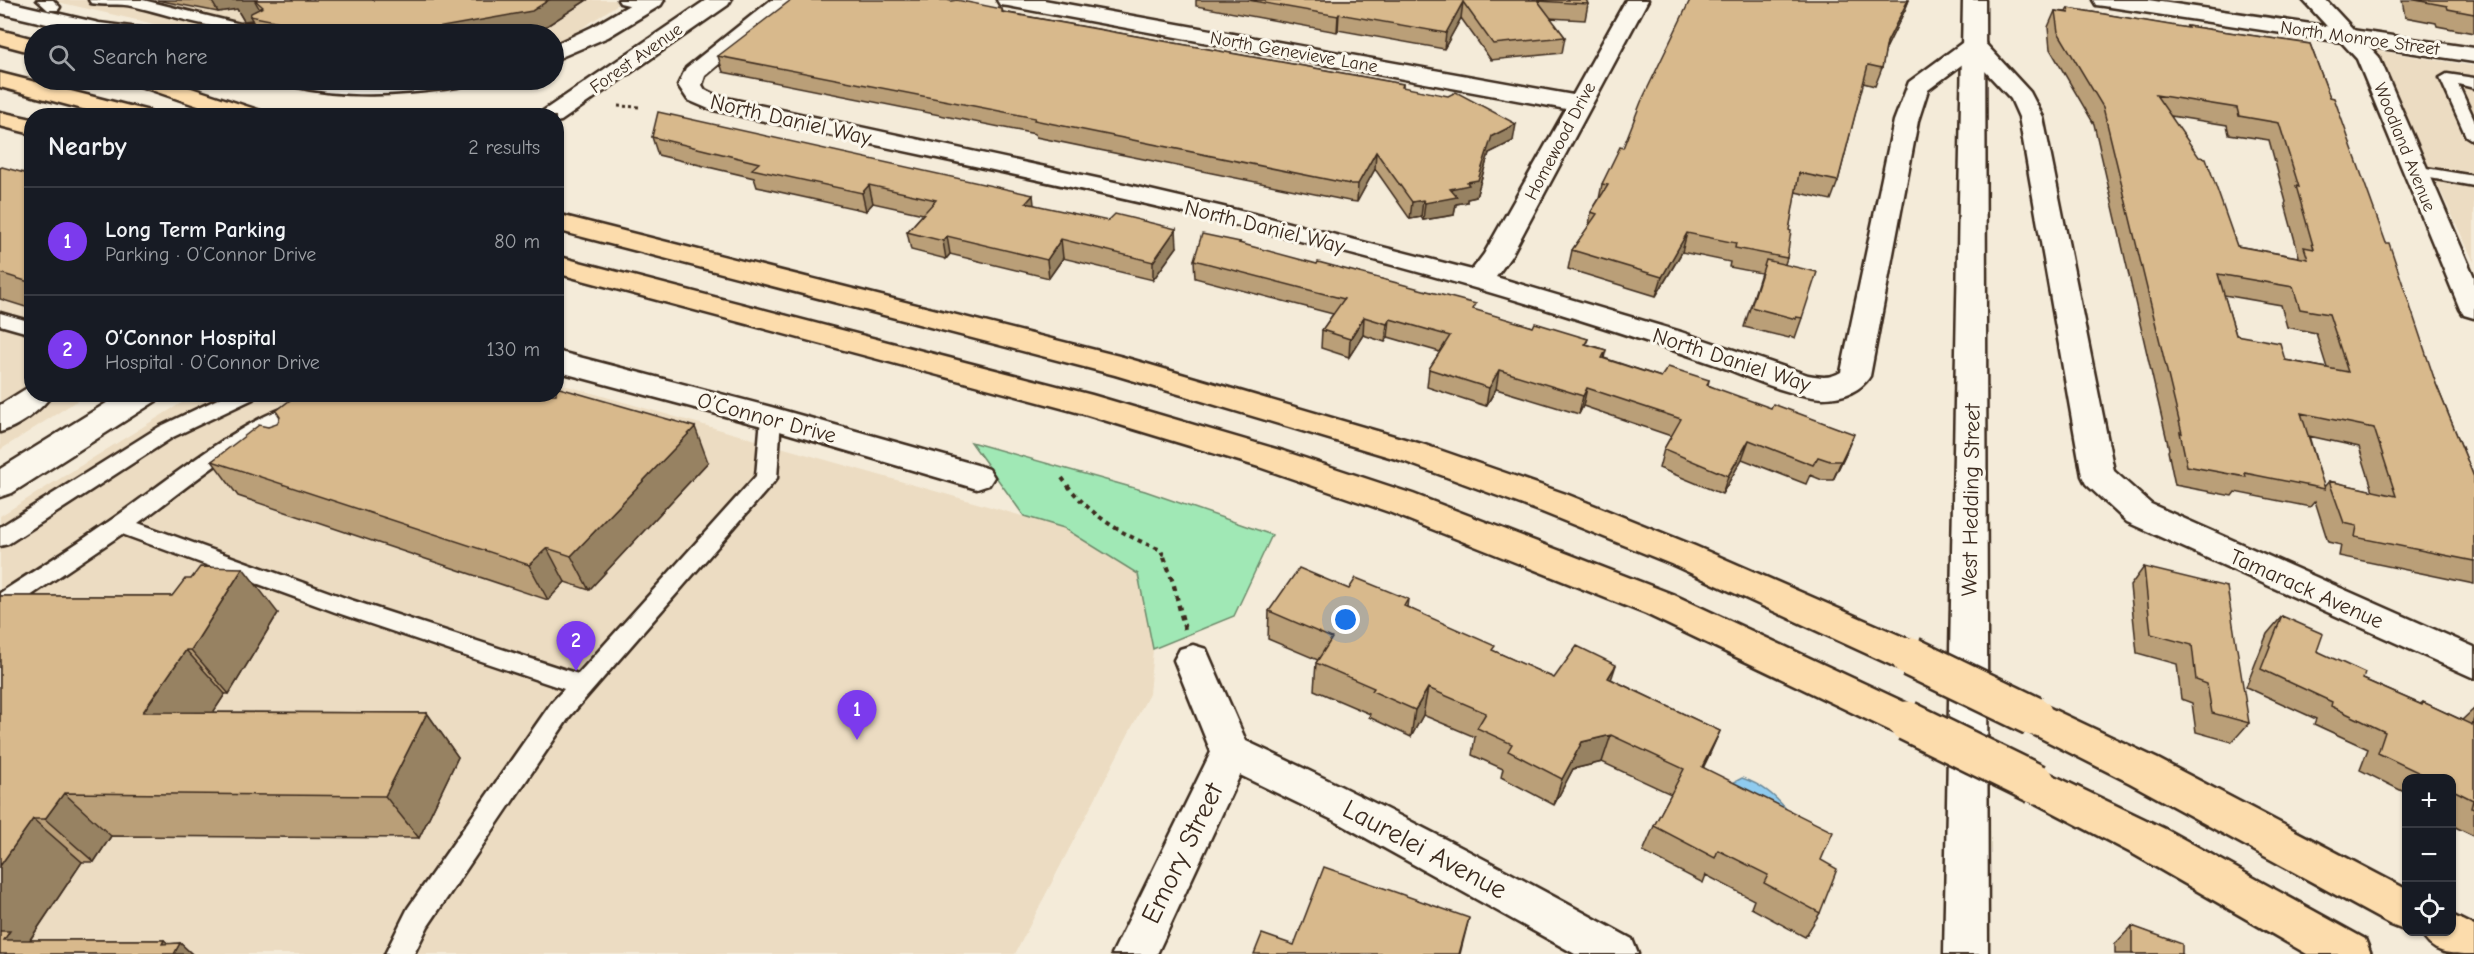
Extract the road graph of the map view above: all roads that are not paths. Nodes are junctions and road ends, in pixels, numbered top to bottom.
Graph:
1 (27, 0) edge
2 (96, 0) edge
3 (127, 0) edge
4 (720, 0) edge
5 (784, 0) edge
6 (1008, 0) edge
7 (1637, 0) edge
8 (1974, 0) edge
9 (2104, 0) edge
10 (2314, 0) edge
11 (641, 2) edge
12 (49, 3) edge
13 (0, 6) edge
14 (74, 24) edge
15 (120, 24) edge
16 (224, 24) edge
17 (2348, 36) junction
18 (0, 37) edge
19 (24, 43) edge
20 (1974, 45) junction
21 (564, 48) edge
22 (2474, 55) edge
23 (0, 80) edge
24 (2474, 82) edge
25 (24, 86) edge
26 (39, 90) edge
27 (175, 90) edge
28 (1580, 104) junction
29 (109, 108) edge
30 (228, 108) edge
31 (564, 108) edge
32 (0, 119) edge
33 (24, 125) edge
34 (2474, 136) edge
35 (2414, 171) junction
36 (2474, 181) edge
37 (564, 224) edge
38 (564, 266) edge
39 (1480, 279) junction
40 (2474, 309) edge
41 (0, 318) edge
42 (24, 326) edge
43 (564, 363) edge
44 (132, 402) edge
45 (229, 402) edge
46 (326, 406) edge
47 (771, 418) junction
48 (244, 437) junction
49 (272, 447) edge
50 (977, 477) dead end
51 (0, 485) edge
52 (120, 525) junction
53 (0, 538) edge
54 (0, 605) edge
55 (1192, 660) road end
56 (2474, 663) edge
57 (582, 685) junction
58 (1231, 752) junction
59 (2402, 909) edge
60 (2450, 936) edge
61 (2474, 949) edge
62 (399, 954) edge
63 (1134, 954) edge
64 (1616, 954) edge
65 (1966, 954) edge
66 (2349, 954) edge

1 - 12 street
2 - 3 lane
3 - 16 lane
4 - 31 street, Forest Avenue
5 - 39 street, North Daniel Way
6 - 28 street, North Genevieve Lane
7 - 28 street, Homewood Drive
8 - 20 street, West Hedding Street
9 - 17 street, North Monroe Street
10 - 17 street, Woodland Avenue
11 - 21 street
12 - 15 street
13 - 14 street
17 - 22 street, North Monroe Street
17 - 35 street, Woodland Avenue
18 - 19 highway
20 - 39 street, North Daniel Way
20 - 56 street, Tamarack Avenue
20 - 65 street, West Hedding Street
23 - 25 highway
24 - 34 lane
26 - 29 highway
27 - 30 highway
28 - 39 street, Homewood Drive
32 - 33 highway
35 - 36 lane
35 - 40 street, Woodland Avenue
37 - 59 highway, bridge
38 - 66 highway, bridge
41 - 42 lane
43 - 47 street, O’Connor Drive
44 - 51 street
45 - 53 lane
46 - 48 lane
47 - 50 street, O’Connor Drive
47 - 57 lane
48 - 49 lane
48 - 52 lane
52 - 54 lane
52 - 57 lane
55 - 58 street
57 - 62 lane
58 - 63 street, Emory Street
58 - 64 street, Laurelei Avenue
60 - 61 highway

